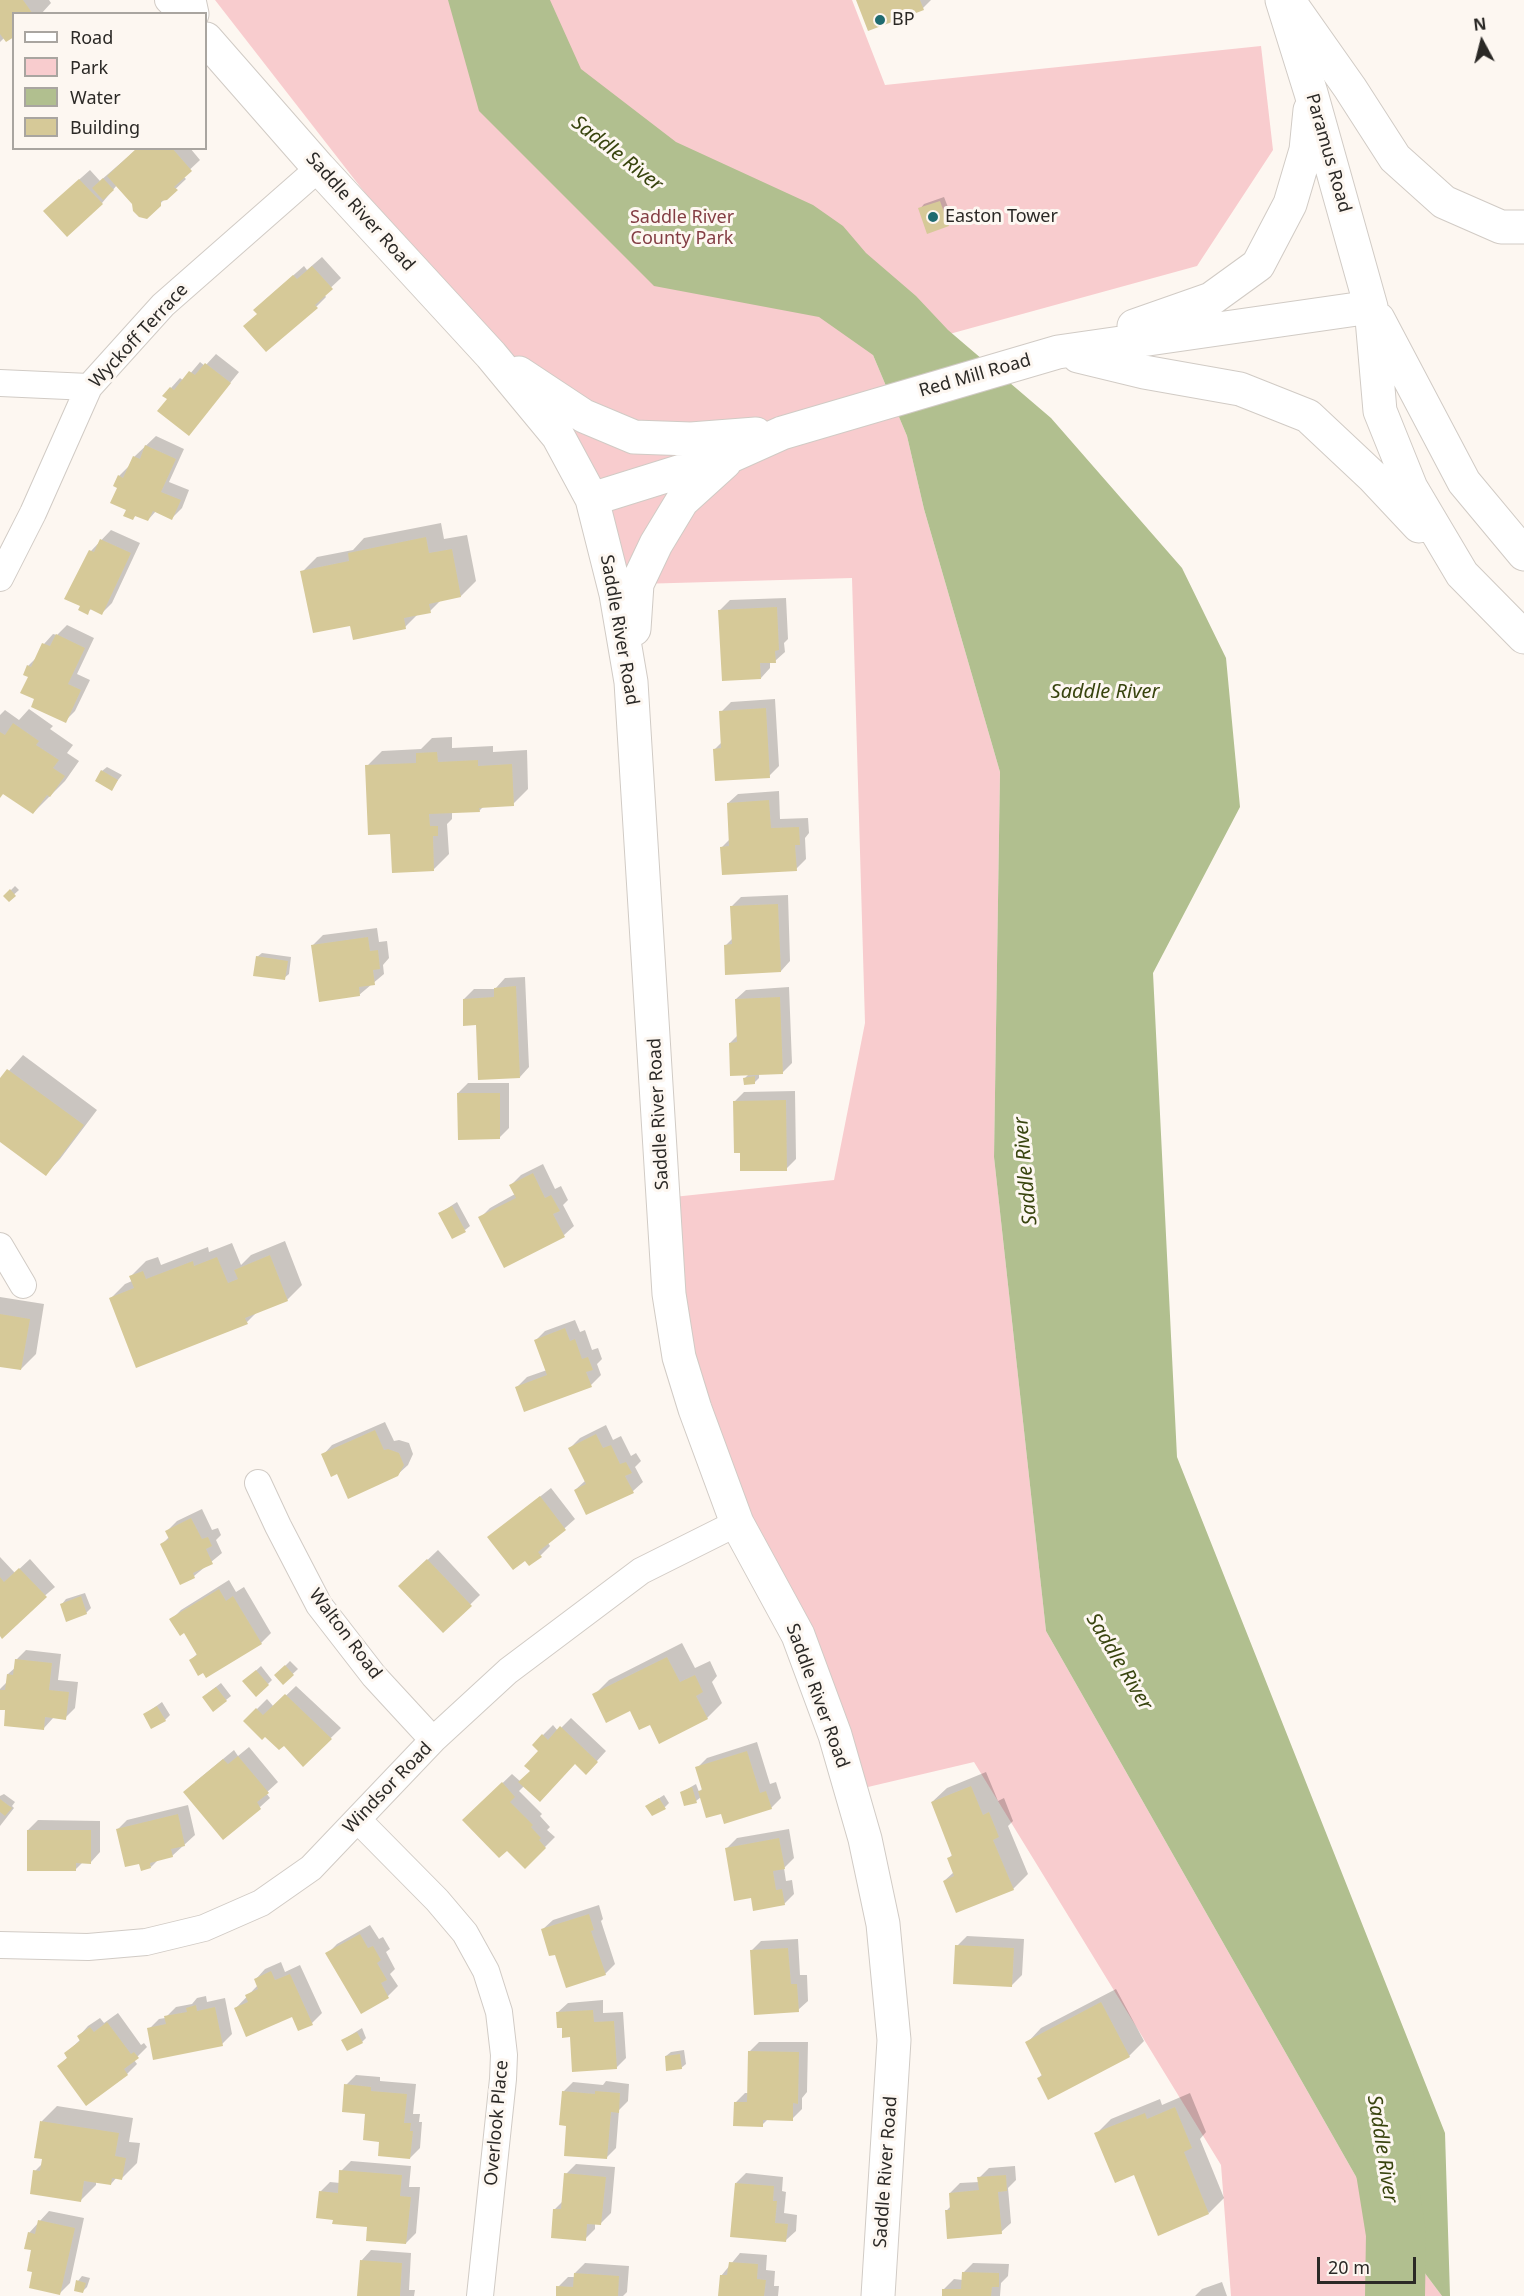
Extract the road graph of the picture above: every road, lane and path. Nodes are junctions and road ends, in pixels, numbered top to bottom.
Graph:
1 (168, 0) edge
2 (1282, 0) edge
3 (1288, 0) edge
4 (180, 12) edge
5 (207, 40) edge
6 (1311, 93) junction
7 (319, 168) junction
8 (1524, 227) edge
9 (1371, 307) junction
10 (1058, 352) junction
11 (491, 355) junction
12 (0, 383) edge
13 (89, 387) junction
14 (782, 433) junction
15 (733, 455) junction
16 (592, 499) junction
17 (1524, 554) edge
18 (1462, 574) junction
19 (0, 578) edge
20 (1524, 637) edge
21 (631, 682) junction
22 (0, 1246) edge
23 (23, 1285) dead end
24 (258, 1483) dead end
25 (737, 1523) junction
26 (433, 1740) junction
27 (358, 1820) junction
28 (0, 1945) edge
29 (480, 2296) edge
30 (878, 2296) edge

1 - 4 street
2 - 6 main road, Paramus Road
3 - 8 main road
5 - 7 main road, Saddle River Road
6 - 9 main road, Paramus Road
6 - 10 main road
7 - 11 main road, Saddle River Road
7 - 13 street, Wyckoff Terrace
9 - 10 main road, Red Mill Road
9 - 17 main road, Paramus Road
9 - 18 main road, Paramus Road
10 - 14 main road, Red Mill Road
10 - 18 main road
11 - 14 main road
11 - 16 main road, Saddle River Road
12 - 13 street
13 - 19 street, Wyckoff Terrace
14 - 15 main road, Red Mill Road
15 - 16 main road, Red Mill Road
15 - 21 main road
16 - 21 main road, Saddle River Road
18 - 20 main road, Paramus Road
21 - 25 main road, Saddle River Road
22 - 23 street
24 - 26 street, Walton Road
25 - 26 street, Windsor Road
25 - 30 main road, Saddle River Road
26 - 27 street, Windsor Road
27 - 28 street, Windsor Road
27 - 29 street, Overlook Place

